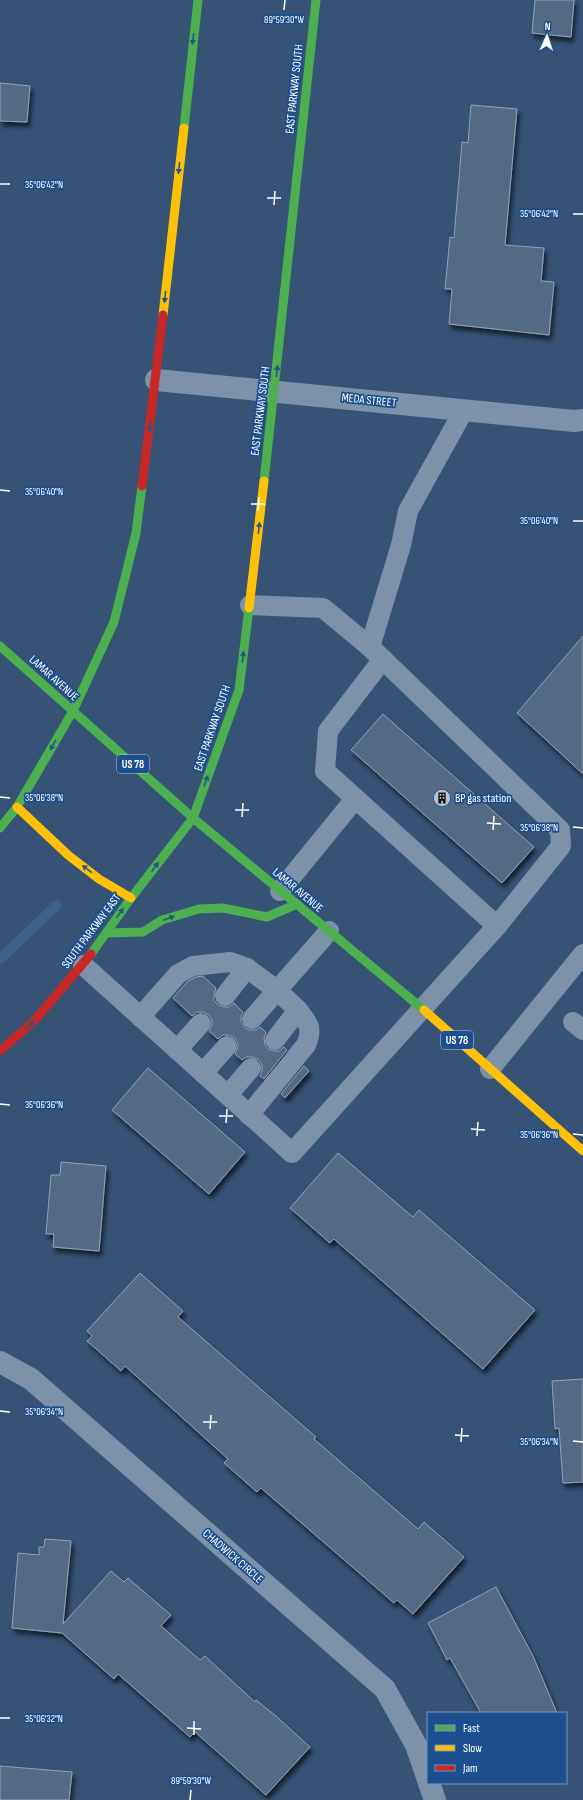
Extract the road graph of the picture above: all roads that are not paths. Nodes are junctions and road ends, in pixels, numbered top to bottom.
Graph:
1 (198, 0) edge
2 (316, 0) edge
3 (156, 380) junction
4 (275, 391) junction
5 (464, 410) junction
6 (583, 420) edge
7 (250, 605) junction
8 (0, 646) edge
9 (376, 653) junction
10 (73, 711) junction
11 (355, 799) junction
12 (17, 807) junction
13 (193, 818) junction
14 (0, 828) edge
15 (280, 891) junction
16 (131, 898) junction
17 (297, 904) junction
18 (497, 926) junction
19 (329, 932) junction
20 (106, 933) junction
21 (583, 954) edge
22 (83, 965) junction
23 (247, 968) junction
24 (278, 991) junction
25 (225, 996) dead end
26 (423, 1009) junction
27 (298, 1010) junction
28 (140, 1017) junction
29 (252, 1019) dead end
30 (200, 1023) dead end
31 (275, 1040) dead end
32 (227, 1046) dead end
33 (177, 1050) junction
34 (0, 1051) edge
35 (251, 1068) dead end
36 (490, 1069) junction
37 (203, 1074) junction
38 (228, 1095) junction
39 (249, 1114) junction
40 (583, 1151) edge
41 (0, 1362) edge
42 (427, 1779) edge
43 (429, 1784) edge
44 (435, 1800) edge

1 -> 3 main road
4 -> 2 main road, EAST PARKWAY SOUTH
3 - 4 street, MEDA STREET
3 -> 10 main road
4 - 5 street, MEDA STREET
7 -> 4 main road, EAST PARKWAY SOUTH
5 - 6 street, MEDA STREET
5 - 9 lane
7 - 9 lane
13 -> 7 main road, EAST PARKWAY SOUTH
8 - 10 main road, LAMAR AVENUE / US 78
9 - 11 lane
9 - 18 lane
10 -> 12 main road
10 - 13 main road, LAMAR AVENUE / US 78
11 - 15 lane
11 - 18 lane
12 - 14 main road
16 -> 12 main road
13 - 15 main road, LAMAR AVENUE / US 78
16 -> 13 main road, SOUTH PARKWAY EAST
15 - 17 main road, LAMAR AVENUE / US 78
20 -> 16 main road, SOUTH PARKWAY EAST
17 - 19 main road, LAMAR AVENUE / US 78
20 -> 17 main road
18 - 26 lane
19 - 24 lane
19 - 26 main road, LAMAR AVENUE / US 78
20 - 22 main road, SOUTH PARKWAY EAST
21 - 36 lane
22 - 28 lane
34 -> 22 main road, SOUTH PARKWAY EAST
23 - 24 lane
23 - 25 lane
23 - 28 lane
24 - 27 lane
24 - 29 lane
26 - 36 main road, LAMAR AVENUE / US 78
26 - 39 lane
27 - 31 lane
27 - 39 lane
28 - 33 lane
30 - 33 lane
32 - 37 lane
33 - 37 lane
35 - 38 lane
36 - 40 main road, LAMAR AVENUE / US 78
37 - 38 lane
38 - 39 lane
41 - 42 street, CHADWICK CIRCLE
43 - 44 street, CHADWICK CIRCLE

